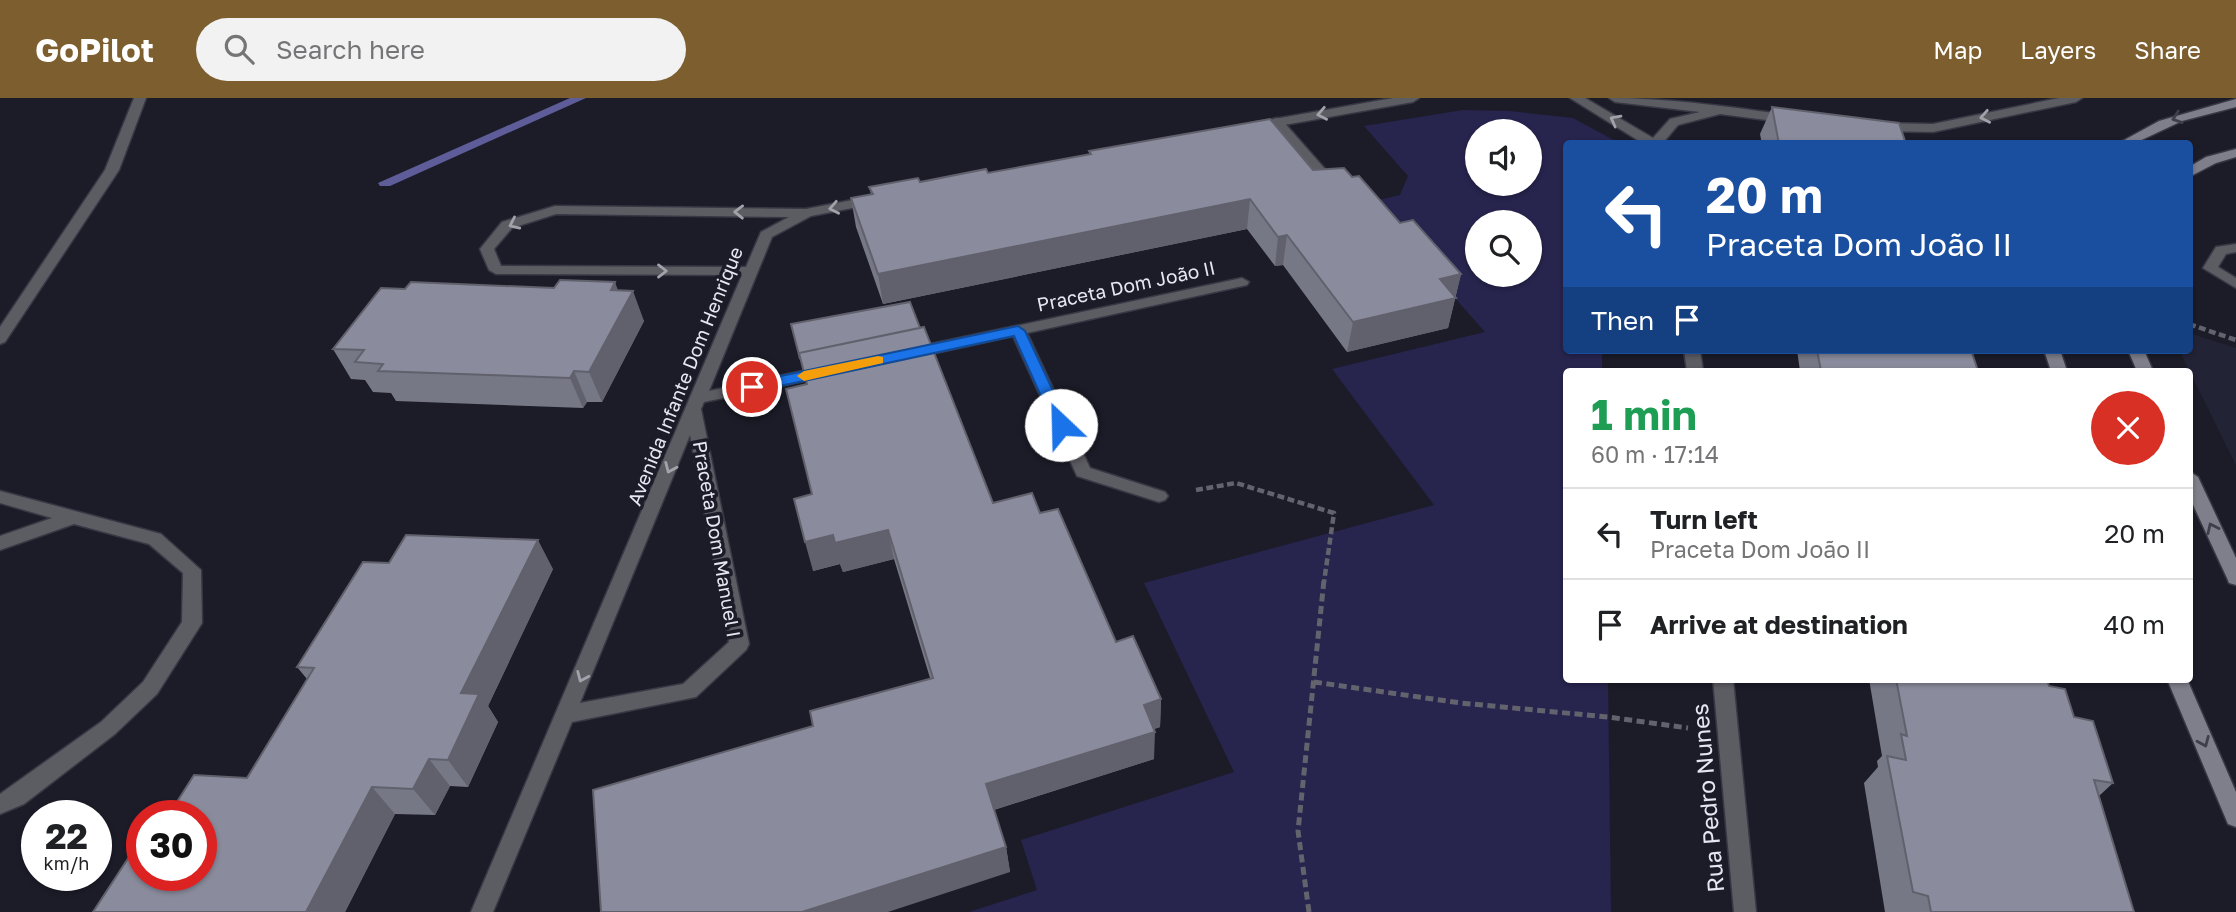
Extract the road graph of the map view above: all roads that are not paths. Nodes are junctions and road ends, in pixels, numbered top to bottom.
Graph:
1 (140, 98) edge
2 (1413, 98) edge
3 (1576, 98) edge
4 (1615, 98) edge
5 (2076, 98) edge
6 (2236, 103) edge
7 (1720, 110) junction
8 (1803, 120) edge
9 (1277, 122) junction
10 (1871, 127) edge
11 (1237, 130) edge
12 (1647, 140) edge
13 (1658, 140) edge
14 (2130, 140) edge
15 (2236, 153) edge
16 (2193, 171) edge
17 (1332, 193) edge
18 (888, 198) edge
19 (807, 213) junction
20 (2236, 248) edge
21 (751, 271) junction
22 (1242, 282) dead end
23 (2236, 284) edge
24 (1018, 331) junction
25 (0, 339) edge
26 (898, 356) edge
27 (845, 367) edge
28 (697, 405) junction
29 (2193, 486) edge
30 (1159, 496) road end
31 (0, 497) edge
32 (71, 518) junction
33 (0, 543) edge
34 (2236, 578) edge
35 (1723, 683) edge
36 (2179, 683) edge
37 (567, 713) junction
38 (0, 804) edge
39 (2236, 817) edge
40 (482, 912) edge
41 (1745, 912) edge

1 - 25 street
2 -> 9 street
12 -> 3 street
4 - 7 street
5 -> 10 street
6 -> 14 street
7 - 8 street
7 - 13 street
9 - 11 street
9 - 17 street
15 - 16 street
18 -> 19 street, Avenida Infante Dom Henrique
19 - 21 street, Avenida Infante Dom Henrique
19 -> 21 street
20 - 23 street
21 - 28 street, Avenida Infante Dom Henrique
22 - 24 street, Praceta Dom João II
24 - 26 street, Praceta Dom João II
24 - 30 street, Praceta Dom João II
27 - 28 street
28 -> 37 street, Avenida Infante Dom Henrique
28 - 37 street, Praceta Dom Manuel I
34 -> 29 street
31 - 32 street
32 - 33 street
32 - 38 street
35 - 41 street, Rua Pedro Nunes
36 -> 39 street
37 - 40 street, Avenida Infante Dom Henrique

